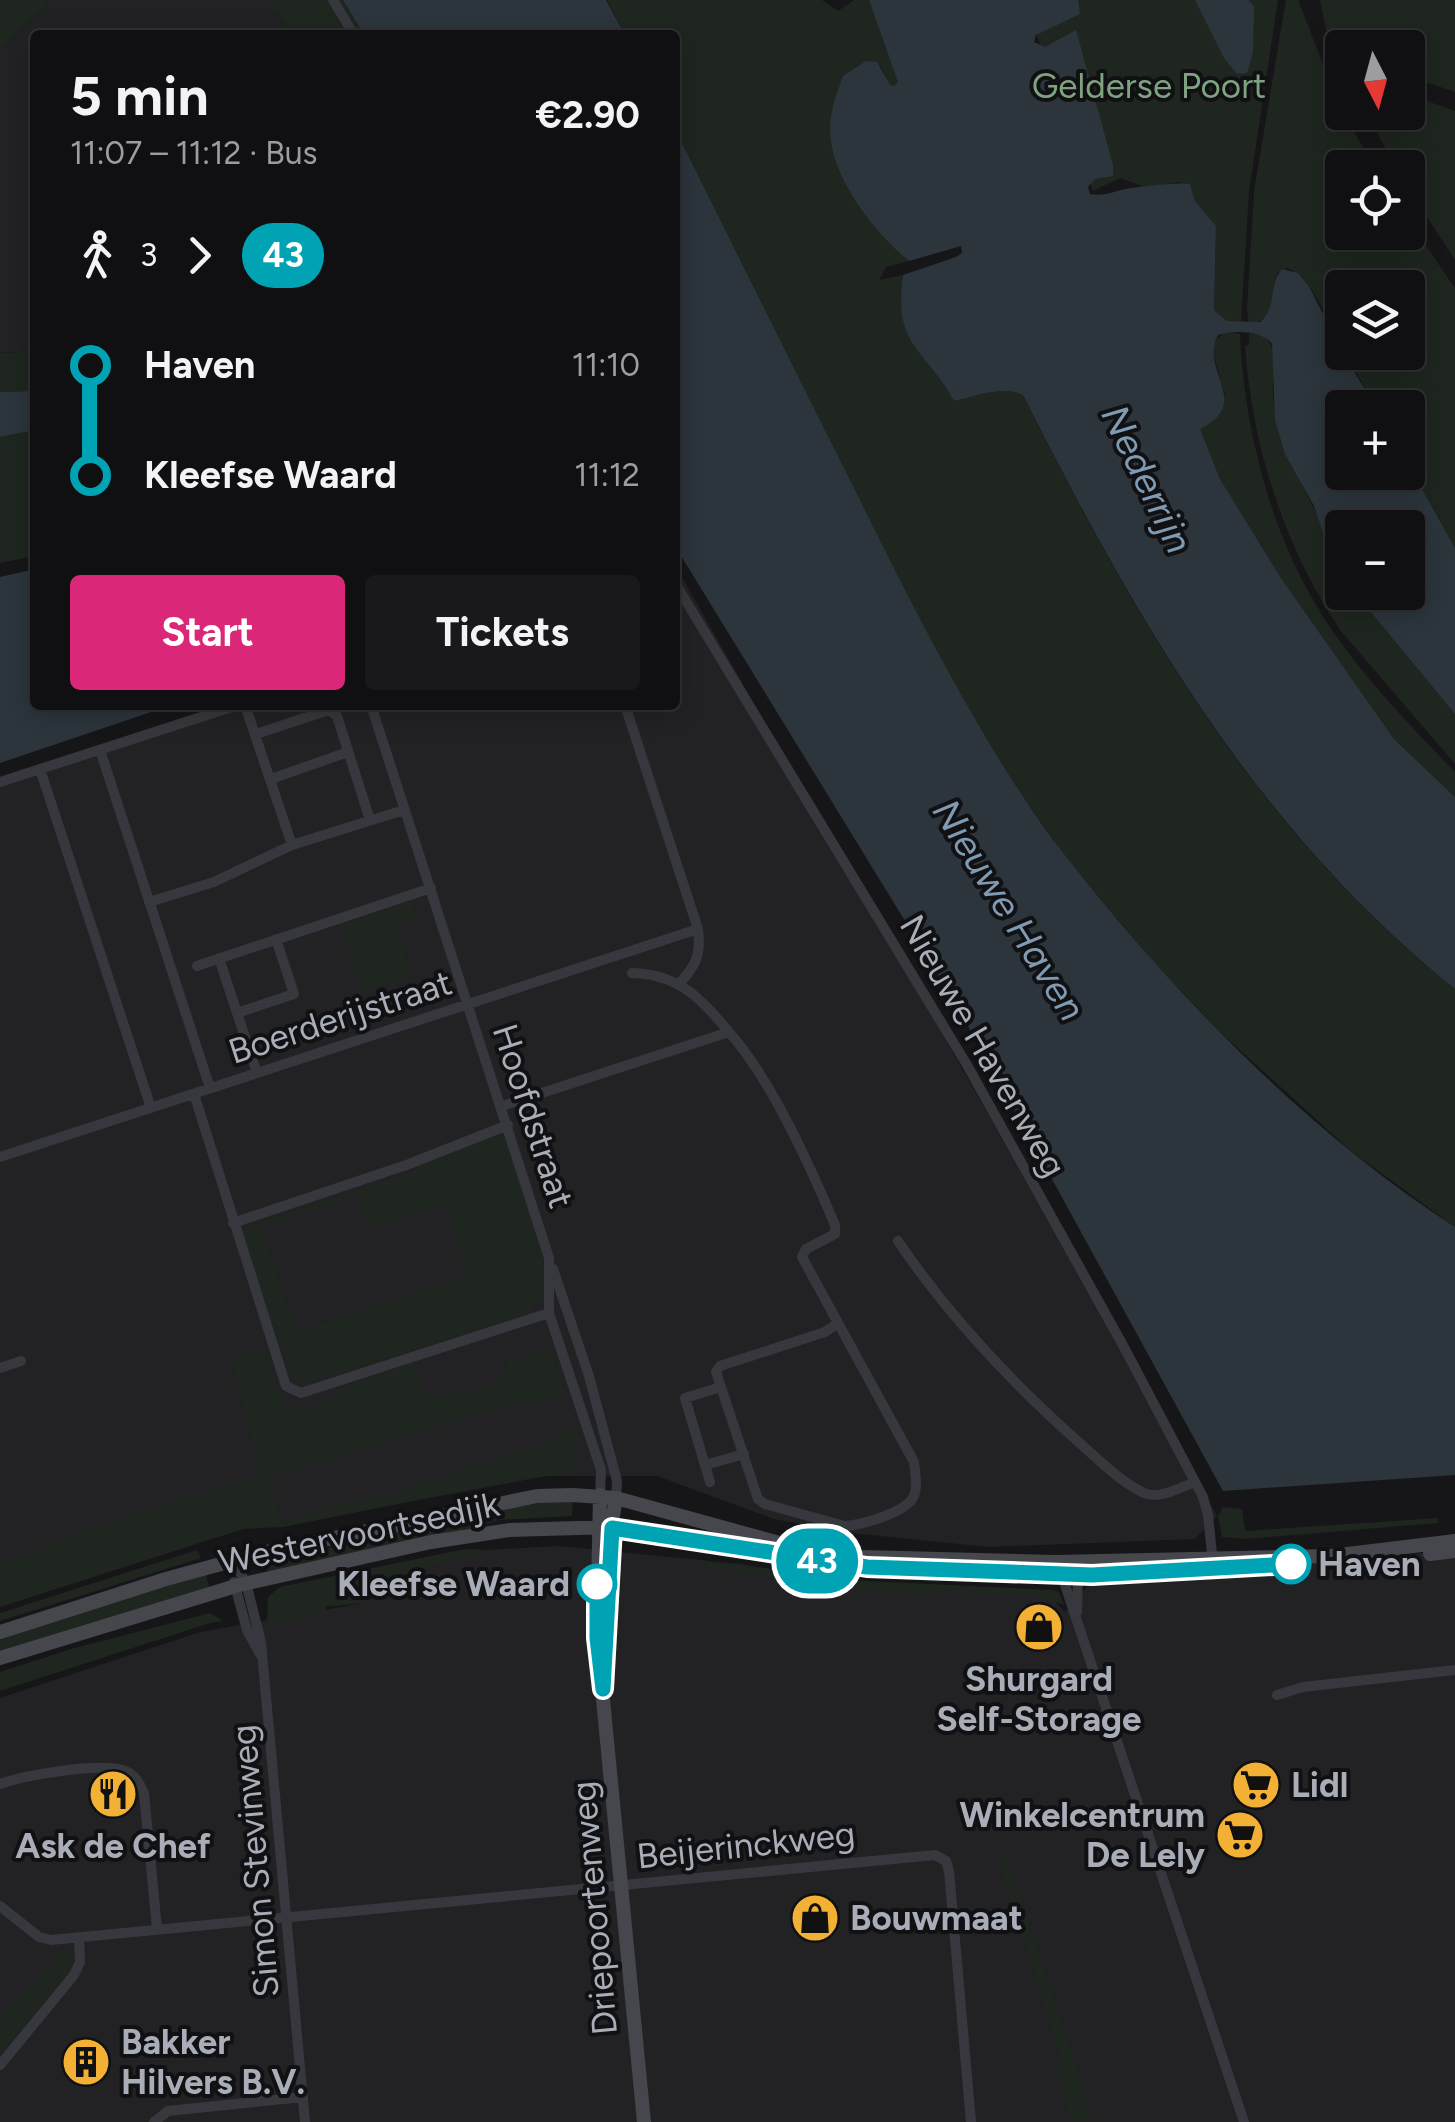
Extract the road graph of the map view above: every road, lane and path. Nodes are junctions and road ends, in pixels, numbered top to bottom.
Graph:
1 (333, 0) edge
2 (351, 30) edge
3 (680, 591) edge
4 (226, 710) edge
5 (244, 710) edge
6 (373, 710) edge
7 (627, 710) edge
8 (256, 734) junction
9 (100, 750) junction
10 (348, 752) junction
11 (40, 769) junction
12 (271, 779) junction
13 (0, 782) edge
14 (404, 810) junction
15 (370, 820) junction
16 (292, 845) junction
17 (431, 888) junction
18 (149, 902) junction
19 (698, 930) junction
20 (276, 940) junction
21 (219, 958) junction
22 (632, 972) dead end
23 (173, 974) junction
24 (680, 983) junction
25 (468, 1005) junction
26 (237, 1014) junction
27 (728, 1032) junction
28 (257, 1073) junction
29 (210, 1088) junction
30 (194, 1094) junction
31 (502, 1106) junction
32 (151, 1108) junction
33 (508, 1125) junction
34 (0, 1157) edge
35 (233, 1223) junction
36 (898, 1241) dead end
37 (550, 1258) junction
38 (549, 1313) junction
39 (837, 1324) junction
40 (21, 1361) dead end
41 (0, 1368) edge
42 (721, 1386) junction
43 (594, 1403) junction
44 (580, 1408) junction
45 (744, 1454) junction
46 (704, 1465) junction
47 (710, 1482) dead end
48 (1195, 1482) junction
49 (600, 1496) junction
50 (616, 1498) junction
51 (604, 1527) junction
52 (1455, 1541) edge
53 (1455, 1552) edge
54 (1213, 1559) junction
55 (233, 1560) junction
56 (1071, 1571) junction
57 (240, 1585) junction
58 (0, 1632) edge
59 (260, 1655) junction
60 (0, 1658) edge
61 (1455, 1670) edge
62 (1277, 1695) dead end
63 (0, 1784) edge
64 (622, 1885) junction
65 (0, 1906) edge
66 (288, 1918) junction
67 (158, 1929) junction
68 (79, 1938) junction
69 (0, 2065) edge
70 (304, 2098) junction
71 (154, 2122) edge
72 (305, 2122) edge
73 (644, 2122) edge
74 (971, 2122) edge
75 (1244, 2122) edge

1 - 2 street
3 - 48 street, Nieuwe Havenweg
4 - 9 street
5 - 8 street
6 - 14 street, Hoofdstraat
7 - 19 street
8 - 10 street
8 - 12 street
9 - 11 street
9 - 18 street
10 - 12 street
10 - 15 street
11 - 13 street
11 - 32 street
12 - 16 street
14 - 15 street
14 - 17 street, Hoofdstraat
15 - 16 street
16 - 18 street
17 - 20 street
17 - 25 street, Hoofdstraat
18 - 23 street
19 - 24 street
19 - 25 street, Boerderijstraat
20 - 21 street
20 - 26 street
21 - 23 street
21 - 26 street
22 - 24 street
23 - 29 street
24 - 27 street
25 - 28 street, Boerderijstraat
25 - 31 street, Hoofdstraat
26 - 28 street
27 - 31 street
27 - 39 street
28 - 29 street, Boerderijstraat
29 - 30 street, Boerderijstraat
30 - 32 street, Boerderijstraat
30 - 35 street
31 - 33 street, Hoofdstraat
32 - 34 street, Boerderijstraat
33 - 35 street
33 - 37 street, Hoofdstraat
35 - 38 street
36 - 48 street
37 - 38 street, Hoofdstraat
37 - 43 street, Hoofdstraat
38 - 44 street, Hoofdstraat
39 - 42 street
39 - 45 street
40 - 41 street
42 - 45 street
42 - 46 street
43 - 44 street
43 - 50 street
44 - 49 street
45 - 46 street
46 - 47 street
48 - 54 street, Nieuwe Havenweg
49 - 50 main road, Westervoortsedijk
49 - 51 main road, Driepoortenweg
49 - 55 main road, Westervoortsedijk
50 - 51 main road, Driepoortenweg
50 - 56 main road, Westervoortsedijk
51 - 56 main road, Westervoortsedijk
51 - 57 main road, Westervoortsedijk
51 - 64 main road, Driepoortenweg
52 - 54 main road, Westervoortsedijk
53 - 54 main road, Westervoortsedijk
54 - 56 main road, Westervoortsedijk
55 - 57 street
55 - 58 main road, Westervoortsedijk
56 - 75 street
57 - 59 street, Simon Stevinweg
57 - 59 street, Simon Stevinweg
57 - 60 main road, Westervoortsedijk
59 - 66 street, Simon Stevinweg
61 - 62 street
63 - 67 street
64 - 66 street, Beijerinckweg
64 - 73 main road, Driepoortenweg
64 - 74 street, Beijerinckweg
65 - 68 street, Beijerinckweg
66 - 67 street, Beijerinckweg
66 - 70 street, Simon Stevinweg
67 - 68 street, Beijerinckweg
68 - 69 street
70 - 71 street
70 - 72 street, Simon Stevinweg

